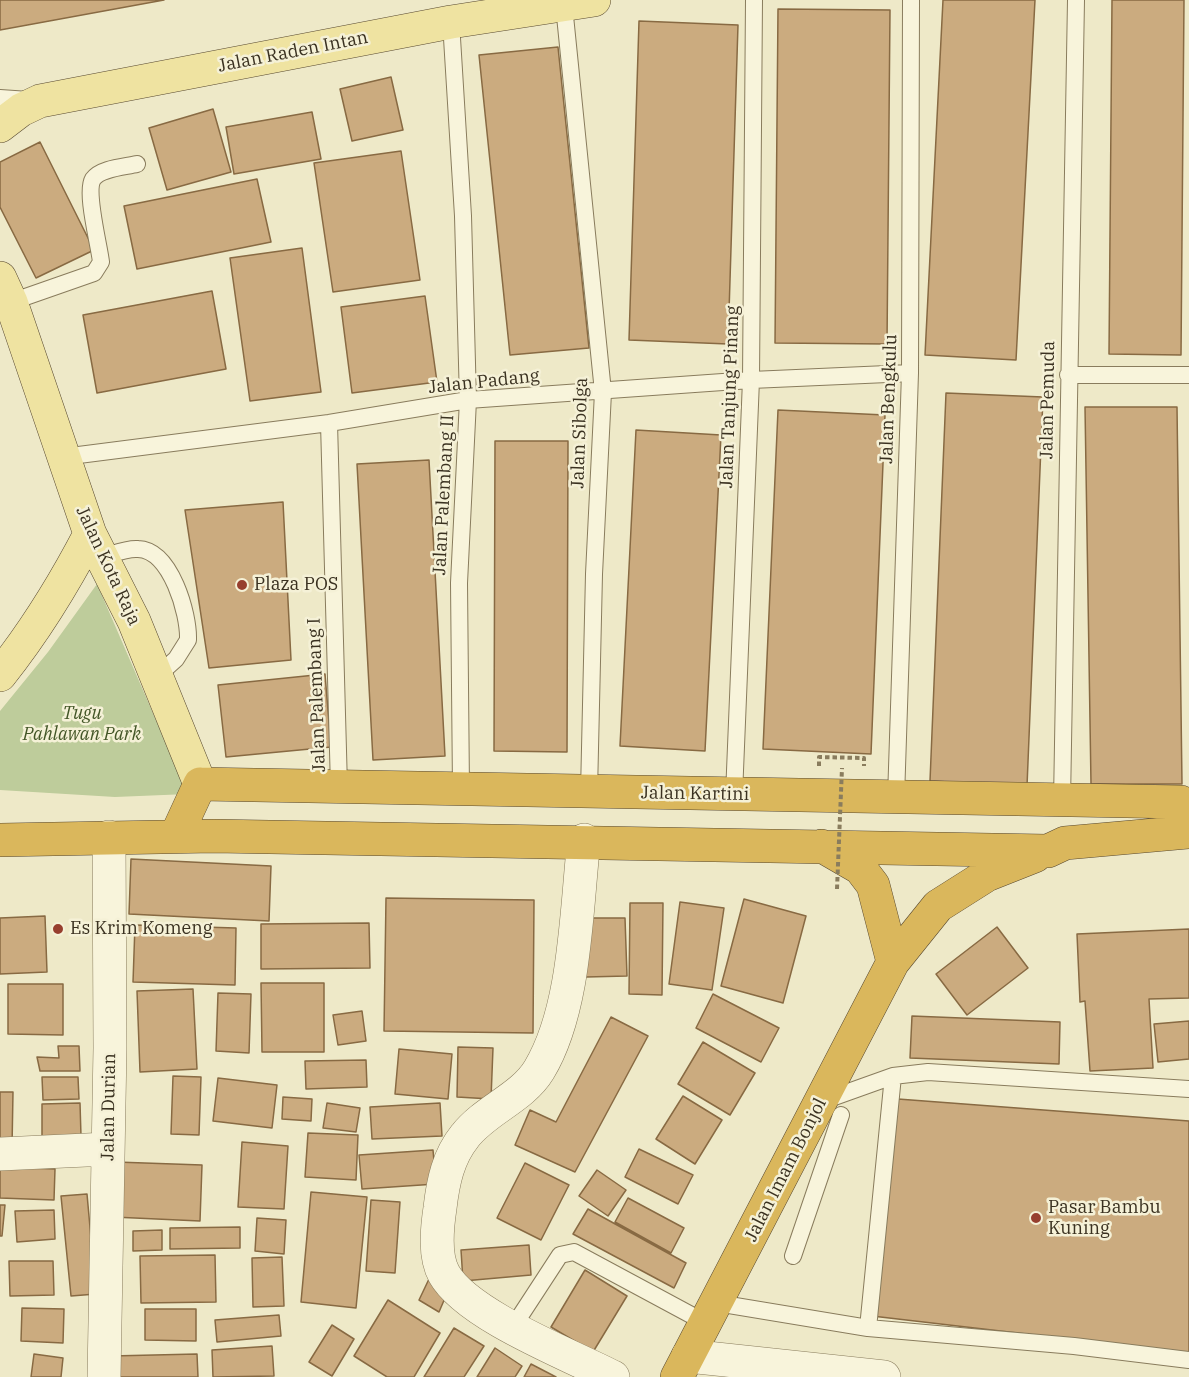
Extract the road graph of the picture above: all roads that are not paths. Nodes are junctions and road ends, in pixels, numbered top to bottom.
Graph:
1 (754, 0) edge
2 (911, 0) edge
3 (1076, 0) edge
4 (579, 3) edge
5 (450, 22) junction
6 (0, 98) edge
7 (40, 101) junction
8 (0, 126) edge
9 (137, 164) dead end
10 (6, 290) edge
11 (910, 373) junction
12 (1068, 375) junction
13 (1189, 375) edge
14 (751, 380) junction
15 (603, 392) junction
16 (468, 400) junction
17 (329, 423) junction
18 (63, 457) junction
19 (96, 545) junction
20 (0, 675) edge
21 (156, 676) junction
22 (200, 784) junction
23 (339, 787) junction
24 (460, 789) junction
25 (589, 792) junction
26 (734, 795) junction
27 (896, 798) junction
28 (1062, 801) junction
29 (1189, 807) edge
30 (1189, 832) edge
31 (176, 836) junction
32 (214, 836) junction
33 (109, 837) junction
34 (0, 840) edge
35 (584, 840) junction
36 (820, 845) junction
37 (1048, 851) junction
38 (893, 962) junction
39 (893, 1076) junction
40 (1189, 1089) edge
41 (831, 1108) junction
42 (108, 1149) junction
43 (0, 1155) edge
44 (780, 1182) junction
45 (814, 1189) junction
46 (793, 1256) dead end
47 (712, 1313) junction
48 (513, 1326) junction
49 (868, 1328) junction
50 (1189, 1360) edge
51 (687, 1370) edge
52 (104, 1377) edge
53 (613, 1377) edge
54 (884, 1377) edge

1 - 14 lane, Jalan Tanjung Pinang
2 - 11 lane, Jalan Bengkulu
3 - 12 lane, Jalan Pemuda
4 - 5 main road, Jalan Raden Intan
4 - 15 lane, Jalan Sibolga
5 - 7 main road, Jalan Raden Intan
5 - 16 lane, Jalan Palembang II
6 - 7 lane
7 - 8 main road, Jalan Raden Intan
9 - 10 lane
10 - 18 main road, Jalan Kota Raja
11 - 14 lane, Jalan Padang
11 - 27 lane, Jalan Bengkulu
12 - 13 lane
12 - 28 lane, Jalan Pemuda
14 - 15 lane, Jalan Padang
14 - 26 lane, Jalan Tanjung Pinang
15 - 16 lane, Jalan Padang
15 - 25 lane, Jalan Sibolga
16 - 17 lane, Jalan Padang
16 - 24 lane, Jalan Palembang II
17 - 18 lane, Jalan Padang
17 - 23 lane, Jalan Palembang I
18 - 19 main road, Jalan Kota Raja
19 - 20 main road
19 - 21 main road, Jalan Kota Raja
19 - 21 lane
21 - 22 main road, Jalan Kota Raja
22 - 23 highway, Jalan Kartini
22 - 31 highway
22 - 32 highway
23 - 24 highway, Jalan Kartini
24 - 25 highway, Jalan Kartini
25 - 26 highway, Jalan Kartini
26 - 27 highway, Jalan Kartini
27 - 28 highway, Jalan Kartini
28 - 29 highway, Jalan Kartini
30 - 37 highway
31 - 32 highway
31 - 33 highway
32 - 35 highway
33 - 34 highway
33 - 42 street, Jalan Durian
35 - 36 highway
35 - 48 street
36 - 37 highway
36 - 38 highway
37 - 38 highway, Jalan Imam Bonjol
38 - 41 highway, Jalan Imam Bonjol
39 - 40 lane
39 - 41 lane
39 - 49 lane
41 - 44 highway, Jalan Imam Bonjol
41 - 45 lane
42 - 43 street
42 - 52 street, Jalan Durian
44 - 45 lane
44 - 47 highway, Jalan Imam Bonjol
45 - 46 lane
47 - 48 lane
47 - 49 lane
47 - 51 highway, Jalan Imam Bonjol
48 - 53 street
49 - 50 lane
51 - 54 street

